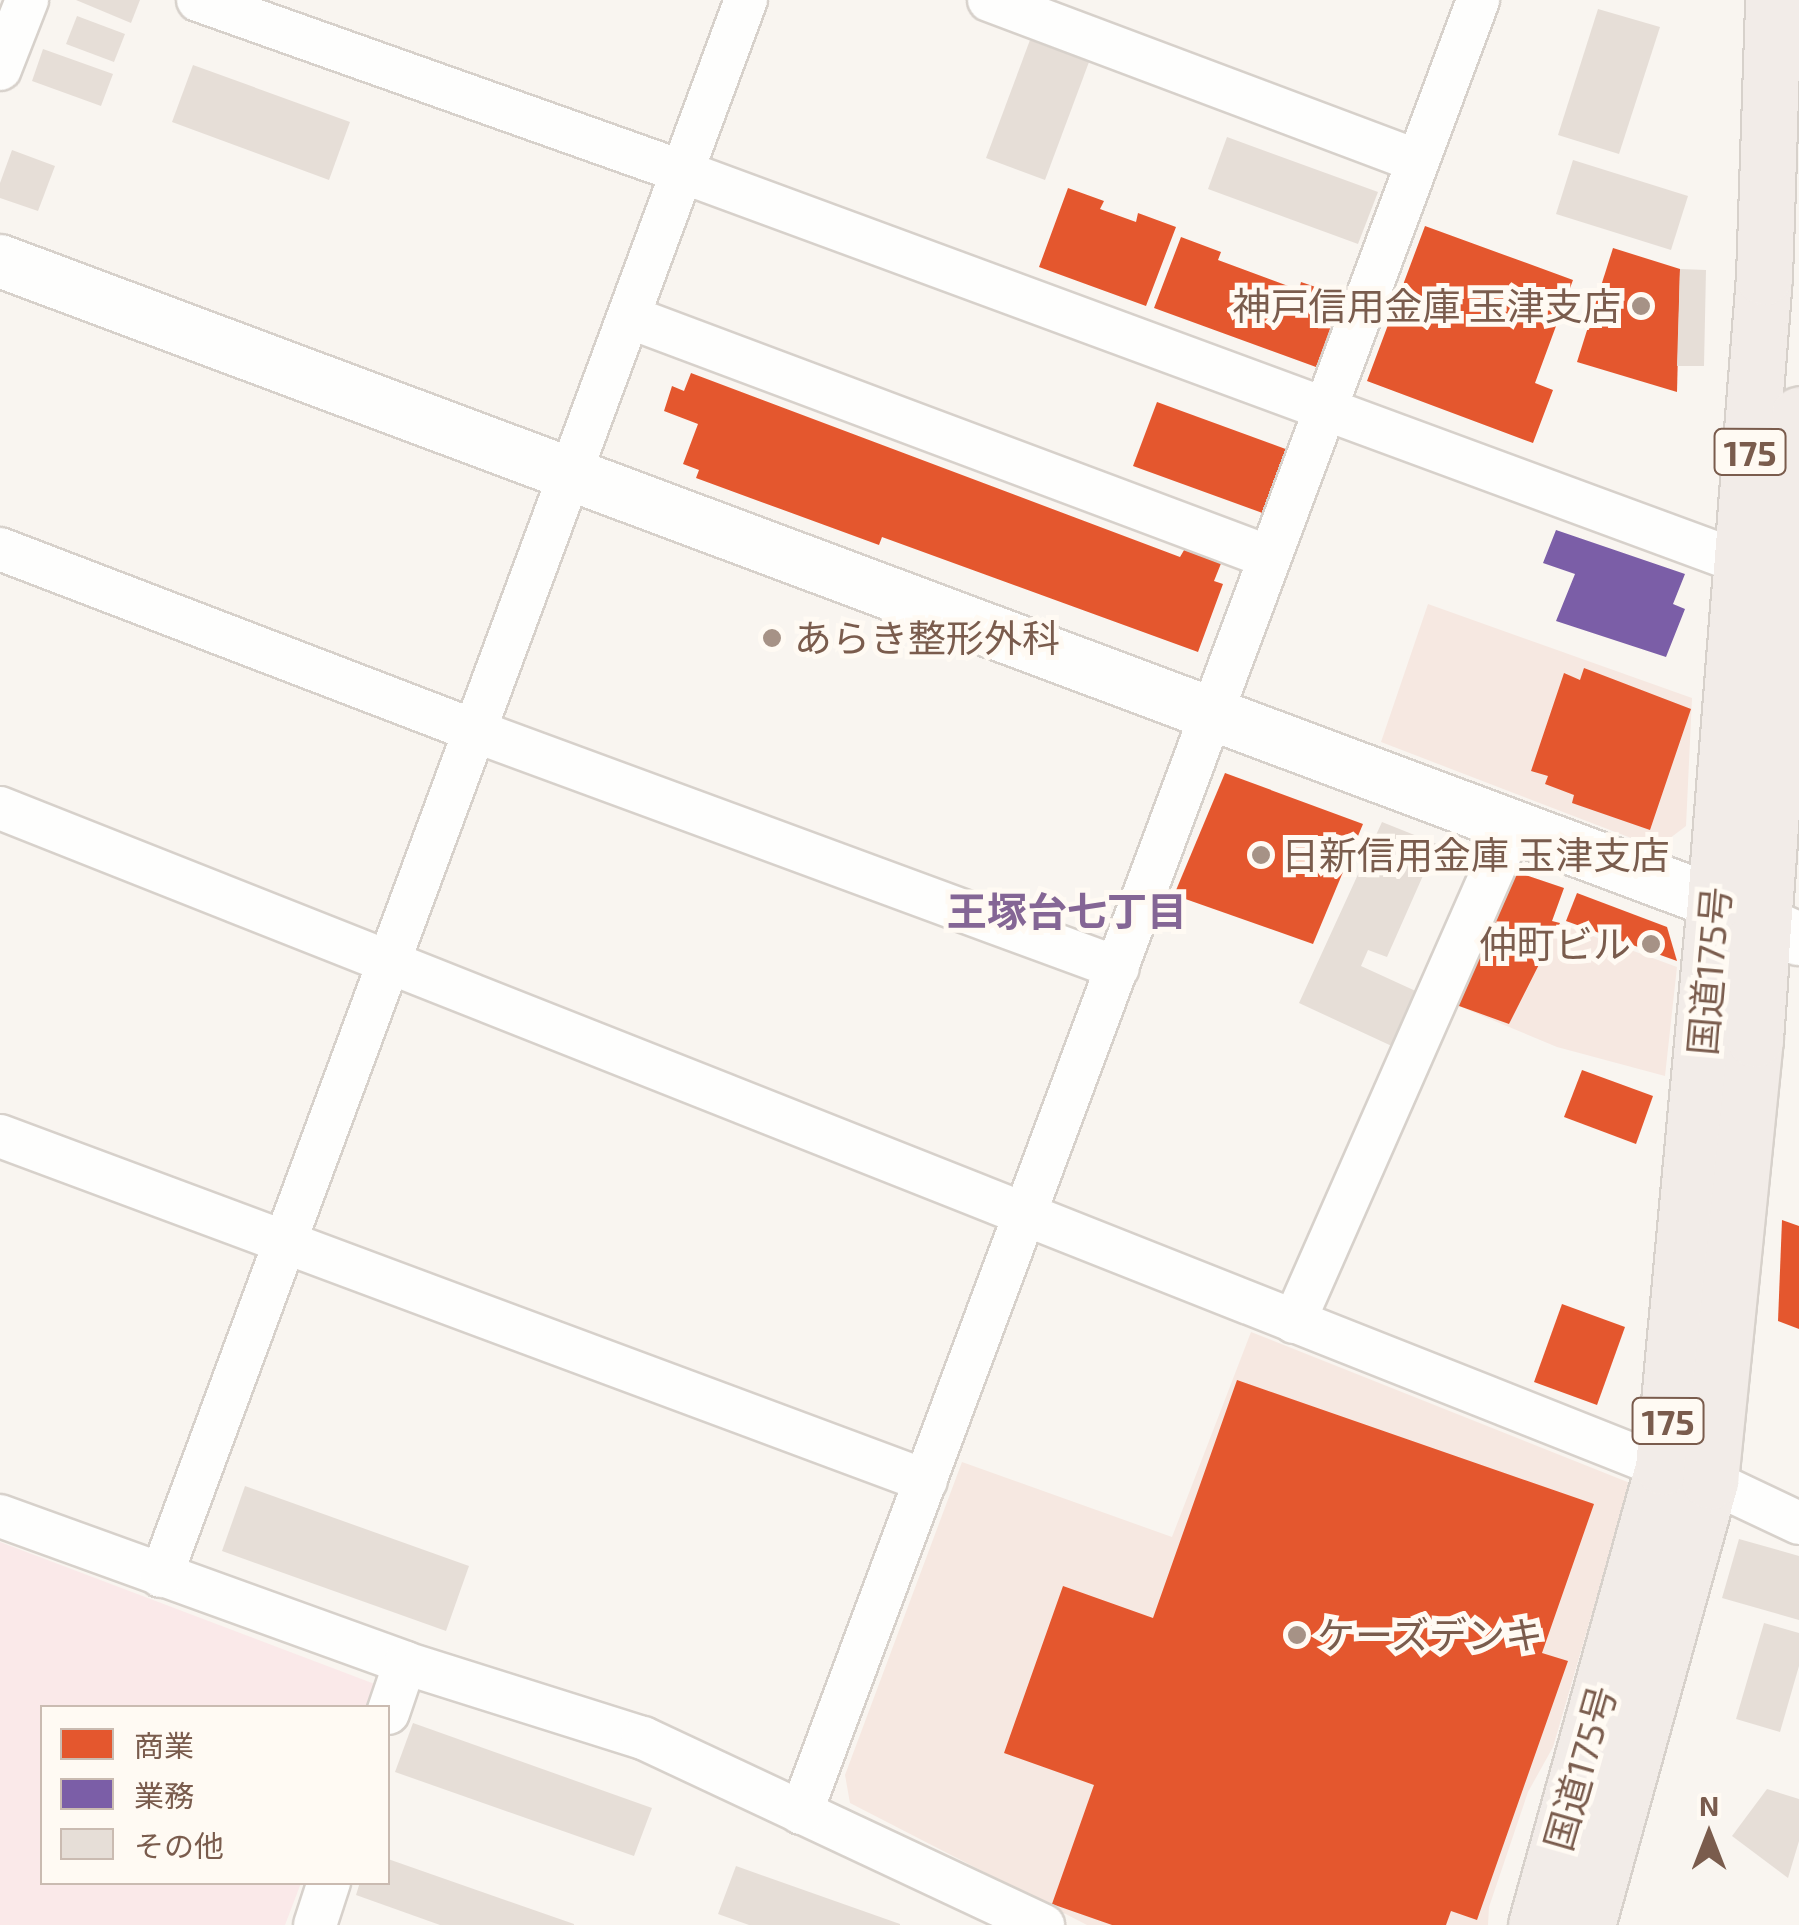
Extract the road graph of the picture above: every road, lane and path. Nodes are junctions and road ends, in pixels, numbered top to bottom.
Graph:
1 (27, 0) edge
2 (198, 0) edge
3 (746, 0) edge
4 (989, 0) edge
5 (1478, 0) edge
6 (1774, 8) edge
7 (0, 70) edge
8 (1415, 160) junction
9 (683, 172) junction
10 (0, 261) edge
11 (629, 317) junction
12 (1326, 411) junction
13 (1799, 415) edge
14 (570, 476) junction
15 (0, 548) edge
16 (1269, 557) junction
17 (1764, 571) junction
18 (1211, 714) junction
19 (474, 731) junction
20 (0, 808) edge
21 (1512, 827) junction
22 (1758, 922) edge
23 (387, 962) junction
24 (1118, 968) junction
25 (0, 1136) edge
26 (1022, 1214) junction
27 (283, 1242) junction
28 (1294, 1322) junction
29 (1687, 1474) junction
30 (926, 1481) junction
31 (0, 1516) edge
32 (1799, 1523) edge
33 (161, 1576) junction
34 (405, 1663) junction
35 (390, 1708) edge
36 (801, 1813) junction
37 (329, 1885) edge
38 (315, 1925) edge
39 (1043, 1925) edge
40 (1536, 1925) edge
41 (1587, 1925) edge

1 - 7 street
2 - 9 street
3 - 9 street
4 - 8 street
5 - 8 street
6 - 17 highway, 国道175号 / 175
8 - 12 street
9 - 11 street
9 - 12 street
10 - 14 street
11 - 14 street
11 - 16 street
12 - 16 street
12 - 17 street
13 - 17 highway, 国道175号 / 175
14 - 18 street
14 - 19 street
15 - 19 street
16 - 18 street
17 - 22 highway, 国道175号 / 175
18 - 21 street
18 - 24 street
19 - 23 street
19 - 24 street
20 - 23 street
21 - 22 street
21 - 28 street
22 - 29 highway, 国道175号 / 175
23 - 26 street
23 - 27 street
24 - 26 street
25 - 27 street
26 - 28 street
26 - 30 street
27 - 30 street
27 - 33 street
28 - 29 street
29 - 32 street
29 - 40 highway, 国道175号 / 175
29 - 41 highway, 国道175号 / 175
30 - 36 street
31 - 33 street
33 - 34 street
34 - 35 street
34 - 36 street
36 - 39 street
37 - 38 street

